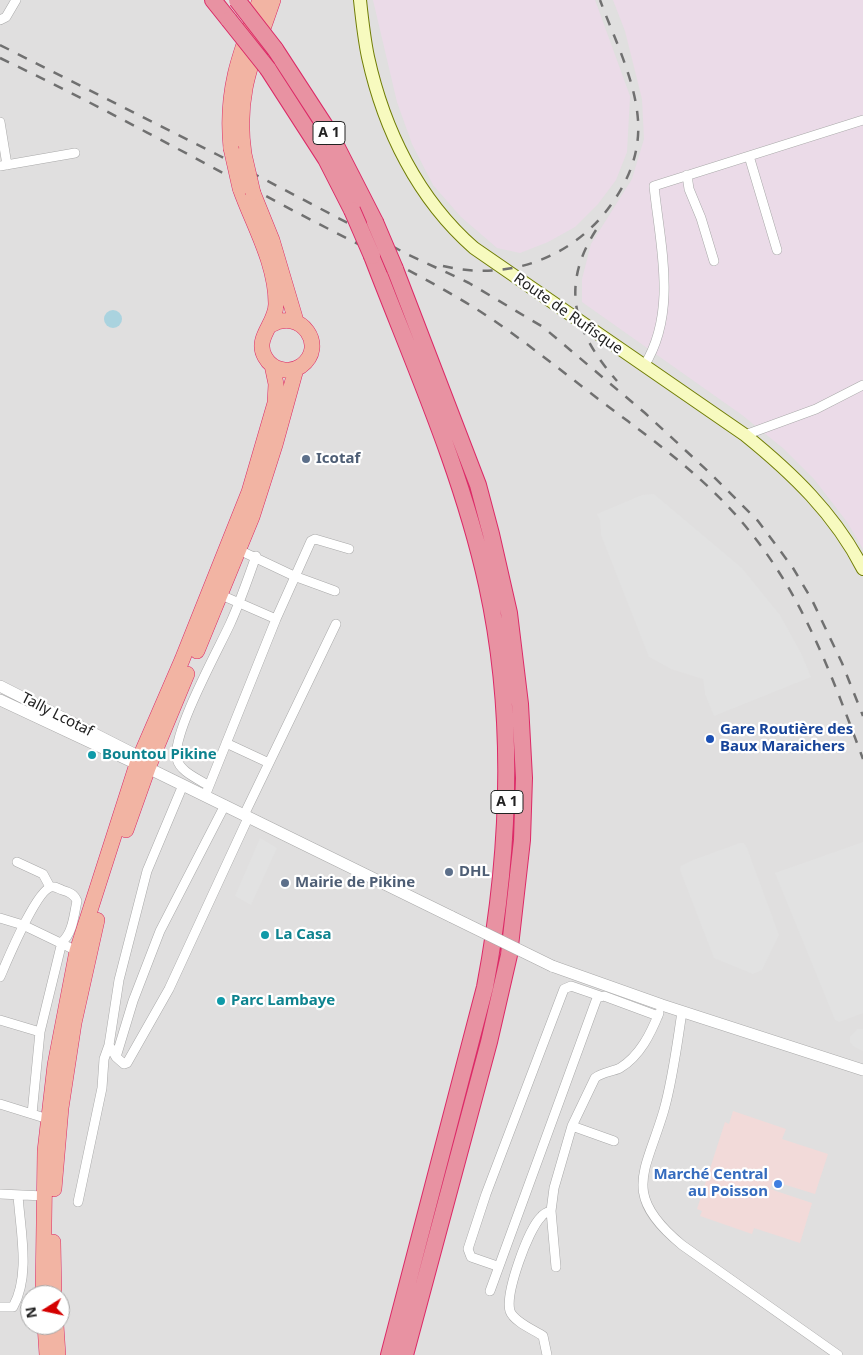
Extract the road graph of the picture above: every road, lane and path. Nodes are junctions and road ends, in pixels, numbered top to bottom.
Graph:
1 (16, 0) edge
2 (213, 0) edge
3 (237, 0) edge
4 (260, 0) edge
5 (273, 0) edge
6 (360, 0) edge
7 (0, 20) edge
8 (863, 120) edge
9 (0, 122) edge
10 (237, 151) junction
11 (74, 153) dead end
12 (749, 156) junction
13 (4, 166) edge
14 (687, 175) junction
15 (246, 190) junction
16 (778, 250) dead end
17 (714, 261) dead end
18 (296, 322) junction
19 (271, 325) junction
20 (272, 365) junction
21 (644, 366) junction
22 (296, 369) junction
23 (863, 384) edge
24 (745, 435) junction
25 (239, 550) junction
26 (349, 550) dead end
27 (256, 556) junction
28 (863, 569) edge
29 (294, 576) junction
30 (334, 591) dead end
31 (221, 595) junction
32 (239, 603) junction
33 (276, 619) junction
34 (336, 624) dead end
35 (0, 686) edge
36 (0, 700) edge
37 (226, 743) junction
38 (142, 763) junction
39 (269, 763) junction
40 (183, 785) junction
41 (207, 791) junction
42 (225, 806) junction
43 (246, 817) junction
44 (17, 862) dead end
45 (50, 887) junction
46 (0, 918) edge
47 (23, 925) junction
48 (62, 942) junction
49 (77, 951) junction
50 (0, 977) edge
51 (600, 996) junction
52 (660, 1011) junction
53 (682, 1012) junction
54 (0, 1020) edge
55 (40, 1032) junction
56 (109, 1045) junction
57 (116, 1057) junction
58 (863, 1070) edge
59 (0, 1104) edge
60 (32, 1114) junction
61 (48, 1119) junction
62 (572, 1126) junction
63 (614, 1141) dead end
64 (0, 1194) edge
65 (18, 1195) junction
66 (44, 1196) junction
67 (78, 1202) dead end
68 (550, 1211) junction
69 (498, 1266) junction
70 (556, 1267) dead end
71 (43, 1285) edge
72 (54, 1285) edge
73 (490, 1291) dead end
74 (0, 1307) edge
75 (416, 1316) junction
76 (46, 1335) edge
77 (57, 1335) edge
78 (824, 1351) edge
79 (47, 1355) edge
80 (58, 1355) edge
81 (389, 1355) edge
82 (405, 1355) edge
83 (415, 1355) edge
84 (547, 1355) edge
85 (838, 1355) edge

1 - 7 street
2 - 81 highway, A 1, bridge
3 - 75 highway, A 1, bridge
4 - 10 highway
5 - 10 highway
6 - 21 main road, Route de Rufisque
8 - 12 street
9 - 13 street
10 - 15 highway, bridge
11 - 13 street
12 - 14 street
12 - 16 street
14 - 17 street
14 - 21 street
15 - 18 highway
15 - 19 highway
18 - 19 highway
18 - 22 highway
19 - 20 highway
20 - 22 highway
20 - 38 highway
21 - 24 main road, Route de Rufisque
22 - 25 highway
23 - 24 street
24 - 28 main road, Route de Rufisque
25 - 27 street
25 - 31 highway
26 - 29 street
27 - 29 street
27 - 32 street
29 - 30 street
29 - 33 street
31 - 32 street
31 - 38 highway
32 - 33 street
32 - 41 street
33 - 37 street
34 - 39 street
35 - 38 street, Tally Lcotaf
36 - 38 street, Tally Lcotaf
37 - 39 street
37 - 41 street
38 - 40 street
38 - 49 highway
38 - 72 highway
39 - 43 street
40 - 41 street
40 - 56 street
41 - 42 street
42 - 43 street
42 - 57 street
43 - 52 street, bridge
43 - 57 street
44 - 45 street
45 - 47 street
45 - 48 street
46 - 47 street
47 - 48 street
47 - 50 street
48 - 49 street
48 - 55 street
49 - 61 highway
51 - 52 street
51 - 69 street
51 - 69 street
52 - 53 street
52 - 62 street
53 - 58 street
53 - 78 street
54 - 55 street
55 - 60 street
56 - 57 street
56 - 67 street
59 - 60 street
60 - 61 street
61 - 66 highway
62 - 63 street
62 - 68 street
64 - 65 street
65 - 66 street
65 - 74 street
66 - 71 highway
68 - 70 street
68 - 84 street
69 - 73 street
75 - 82 highway, A 1
75 - 83 highway
76 - 79 highway
77 - 80 highway
78 - 85 street

